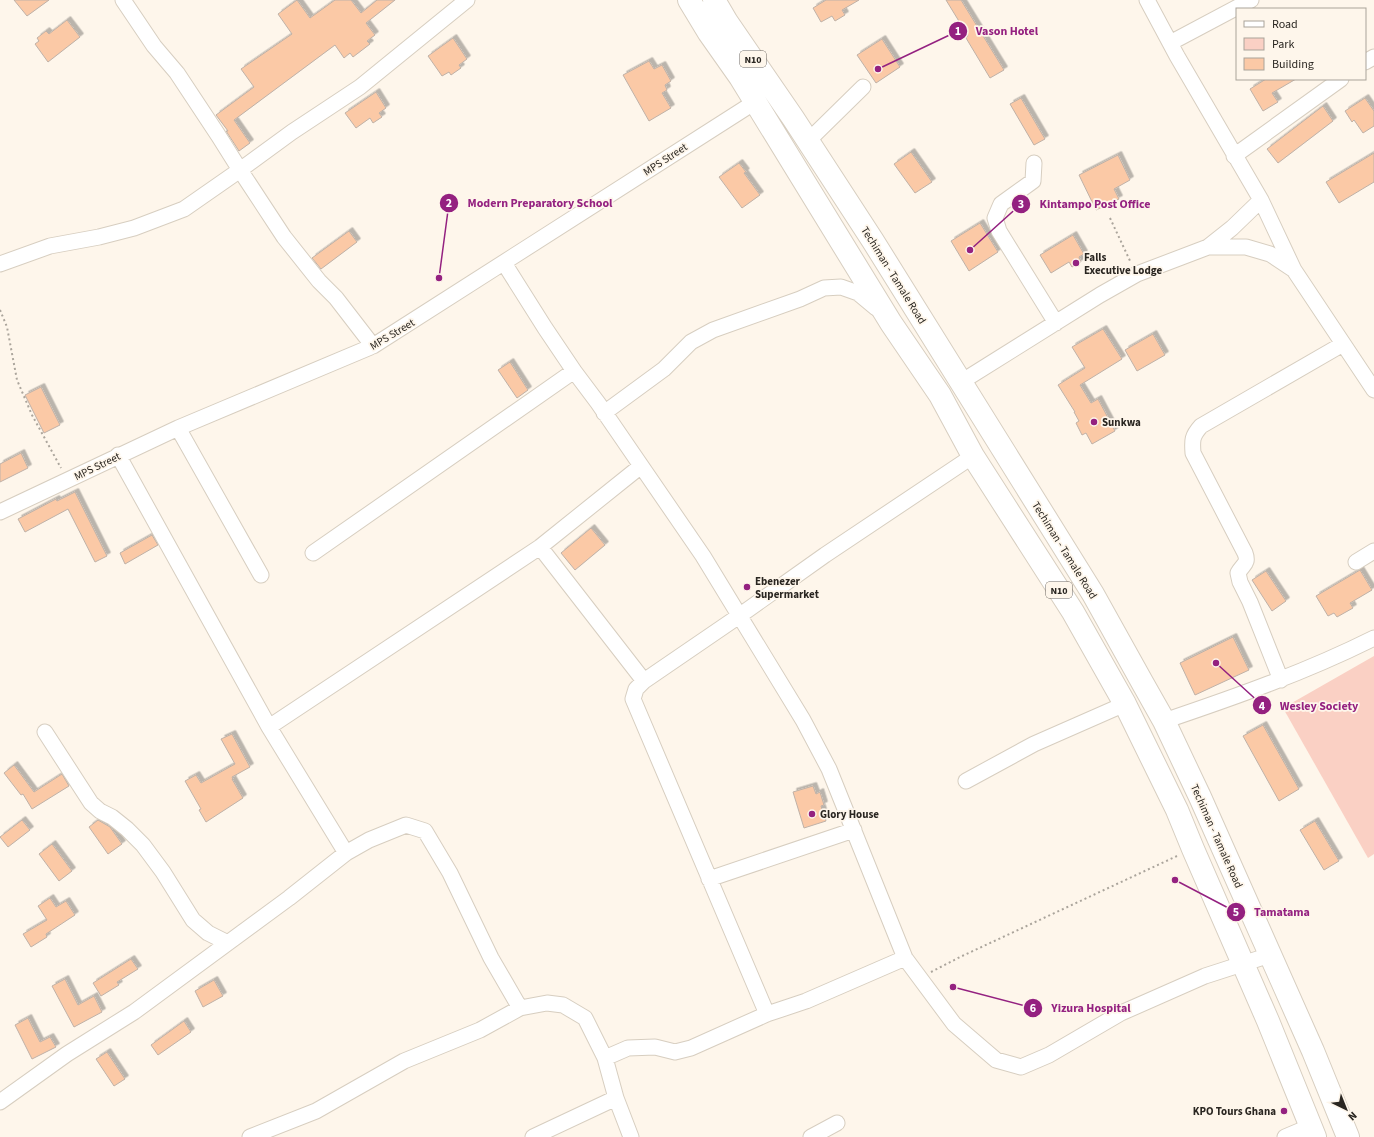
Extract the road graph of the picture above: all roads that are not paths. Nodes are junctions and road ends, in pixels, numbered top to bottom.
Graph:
1 (123, 0) edge
2 (467, 0) edge
3 (689, 0) edge
4 (714, 0) edge
5 (1146, 0) edge
6 (1251, 0) edge
7 (1170, 43) junction
8 (1340, 80) edge
9 (863, 87) dead end
10 (755, 102) junction
11 (808, 141) junction
12 (1234, 156) junction
13 (1034, 163) dead end
14 (240, 170) junction
15 (1261, 200) junction
16 (1208, 247) junction
17 (504, 263) junction
18 (0, 264) edge
19 (1294, 270) junction
20 (891, 323) junction
21 (1056, 323) junction
22 (1343, 344) junction
23 (373, 346) junction
24 (574, 371) junction
25 (961, 382) junction
26 (1374, 390) edge
27 (940, 395) junction
28 (604, 413) junction
29 (178, 428) junction
30 (118, 455) junction
31 (974, 456) junction
32 (641, 466) junction
33 (0, 512) edge
34 (540, 547) junction
35 (1374, 551) edge
36 (313, 553) dead end
37 (1356, 562) dead end
38 (261, 575) dead end
39 (739, 616) junction
40 (1374, 638) edge
41 (1281, 680) junction
42 (644, 681) junction
43 (1125, 704) junction
44 (1164, 721) junction
45 (270, 727) junction
46 (46, 732) dead end
47 (966, 781) dead end
48 (854, 830) junction
49 (346, 853) junction
50 (709, 879) junction
51 (228, 943) junction
52 (1270, 955) junction
53 (905, 958) junction
54 (1242, 964) junction
55 (520, 1008) junction
56 (767, 1014) junction
57 (605, 1058) junction
58 (616, 1098) junction
59 (0, 1102) edge
60 (837, 1123) dead end
61 (1299, 1134) edge
62 (250, 1137) edge
63 (533, 1137) edge
64 (631, 1137) edge
65 (811, 1137) edge
66 (1348, 1137) edge

1 - 14 street
2 - 14 street
3 - 10 highway, N10
4 - 11 highway, Techiman - Tamale Road / N10
5 - 7 street
6 - 7 street
7 - 12 street
8 - 12 street
9 - 11 street
10 - 17 street, MPS Street
10 - 20 highway, N10
11 - 25 highway, Techiman - Tamale Road / N10
12 - 15 street
13 - 21 street
14 - 18 street
14 - 23 street
15 - 16 street
15 - 19 street
16 - 19 street
16 - 21 street
17 - 23 street, MPS Street
17 - 24 street
19 - 22 street
20 - 27 highway, N10
20 - 28 street
21 - 25 street
22 - 26 street
22 - 41 street
23 - 29 street, MPS Street
24 - 28 street
24 - 36 street
25 - 27 highway
25 - 44 highway, Techiman - Tamale Road / N10
27 - 31 highway, N10
28 - 32 street
29 - 30 street, MPS Street
29 - 38 street
30 - 33 street, MPS Street
30 - 45 street
31 - 39 street
31 - 43 highway, N10
32 - 34 street
32 - 39 street
34 - 42 street
34 - 45 street
35 - 37 street
39 - 42 street
39 - 48 street
40 - 41 street
41 - 44 street
42 - 50 street
43 - 47 street
43 - 54 highway, N10
44 - 52 highway, Techiman - Tamale Road / N10
45 - 49 street
46 - 51 street
48 - 50 street
48 - 53 street
49 - 51 street
49 - 55 street
50 - 56 street
51 - 59 street
52 - 54 street
52 - 66 highway, Techiman - Tamale Road / N10
53 - 54 street
53 - 56 street
54 - 61 highway, N10
55 - 57 street
55 - 62 street
56 - 57 street
57 - 58 street
58 - 63 street
58 - 64 street
60 - 65 street

